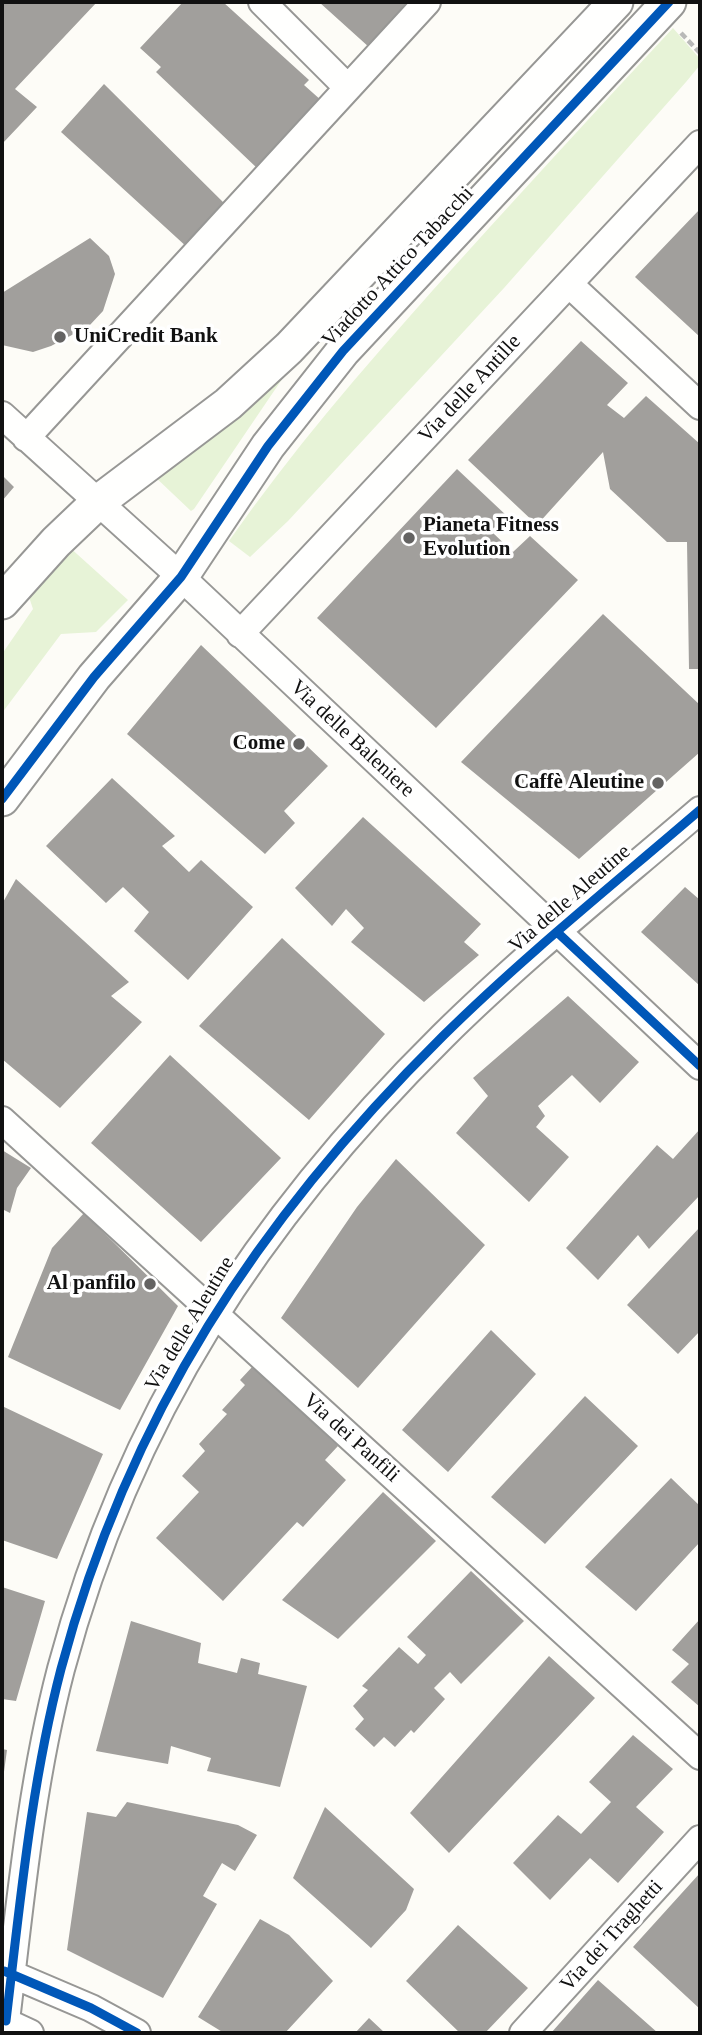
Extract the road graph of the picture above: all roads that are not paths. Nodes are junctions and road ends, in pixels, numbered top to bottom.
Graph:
1 (262, 2) edge
2 (428, 2) edge
3 (616, 2) edge
4 (669, 2) edge
5 (347, 87) junction
6 (700, 144) edge
7 (569, 284) junction
8 (700, 406) edge
9 (2, 415) edge
10 (26, 438) junction
11 (98, 502) junction
12 (180, 577) junction
13 (2, 602) edge
14 (240, 634) junction
15 (2, 799) edge
16 (700, 810) edge
17 (558, 933) junction
18 (700, 1066) edge
19 (2, 1120) edge
20 (214, 1313) junction
21 (700, 1756) edge
22 (700, 1839) edge
23 (7, 1972) edge
24 (4, 2020) edge
25 (30, 2033) edge
26 (137, 2033) edge
27 (523, 2033) edge

1 - 5 street
2 - 5 street
3 - 11 street, Viadotto Attico Tabacchi
4 - 12 street, Viadotto Attico Tabacchi
5 - 10 street
6 - 7 street, Via delle Antille
7 - 8 street
7 - 14 street, Via delle Antille
9 - 10 street, Via delle Baleniere
10 - 11 street, Via delle Baleniere
11 - 12 street, Via delle Baleniere
11 - 13 street, Viadotto Attico Tabacchi
12 - 14 street, Via delle Baleniere
12 - 15 street, Viadotto Attico Tabacchi
14 - 17 street, Via delle Baleniere
16 - 17 street, Via delle Aleutine
17 - 18 street, Via delle Baleniere
17 - 20 street, Via delle Aleutine
19 - 20 street, Via dei Panfili
20 - 21 street, Via dei Panfili
20 - 23 street, Via delle Aleutine
22 - 27 street, Via dei Traghetti
23 - 24 street, Via delle Aleutine
23 - 26 street
24 - 25 street

